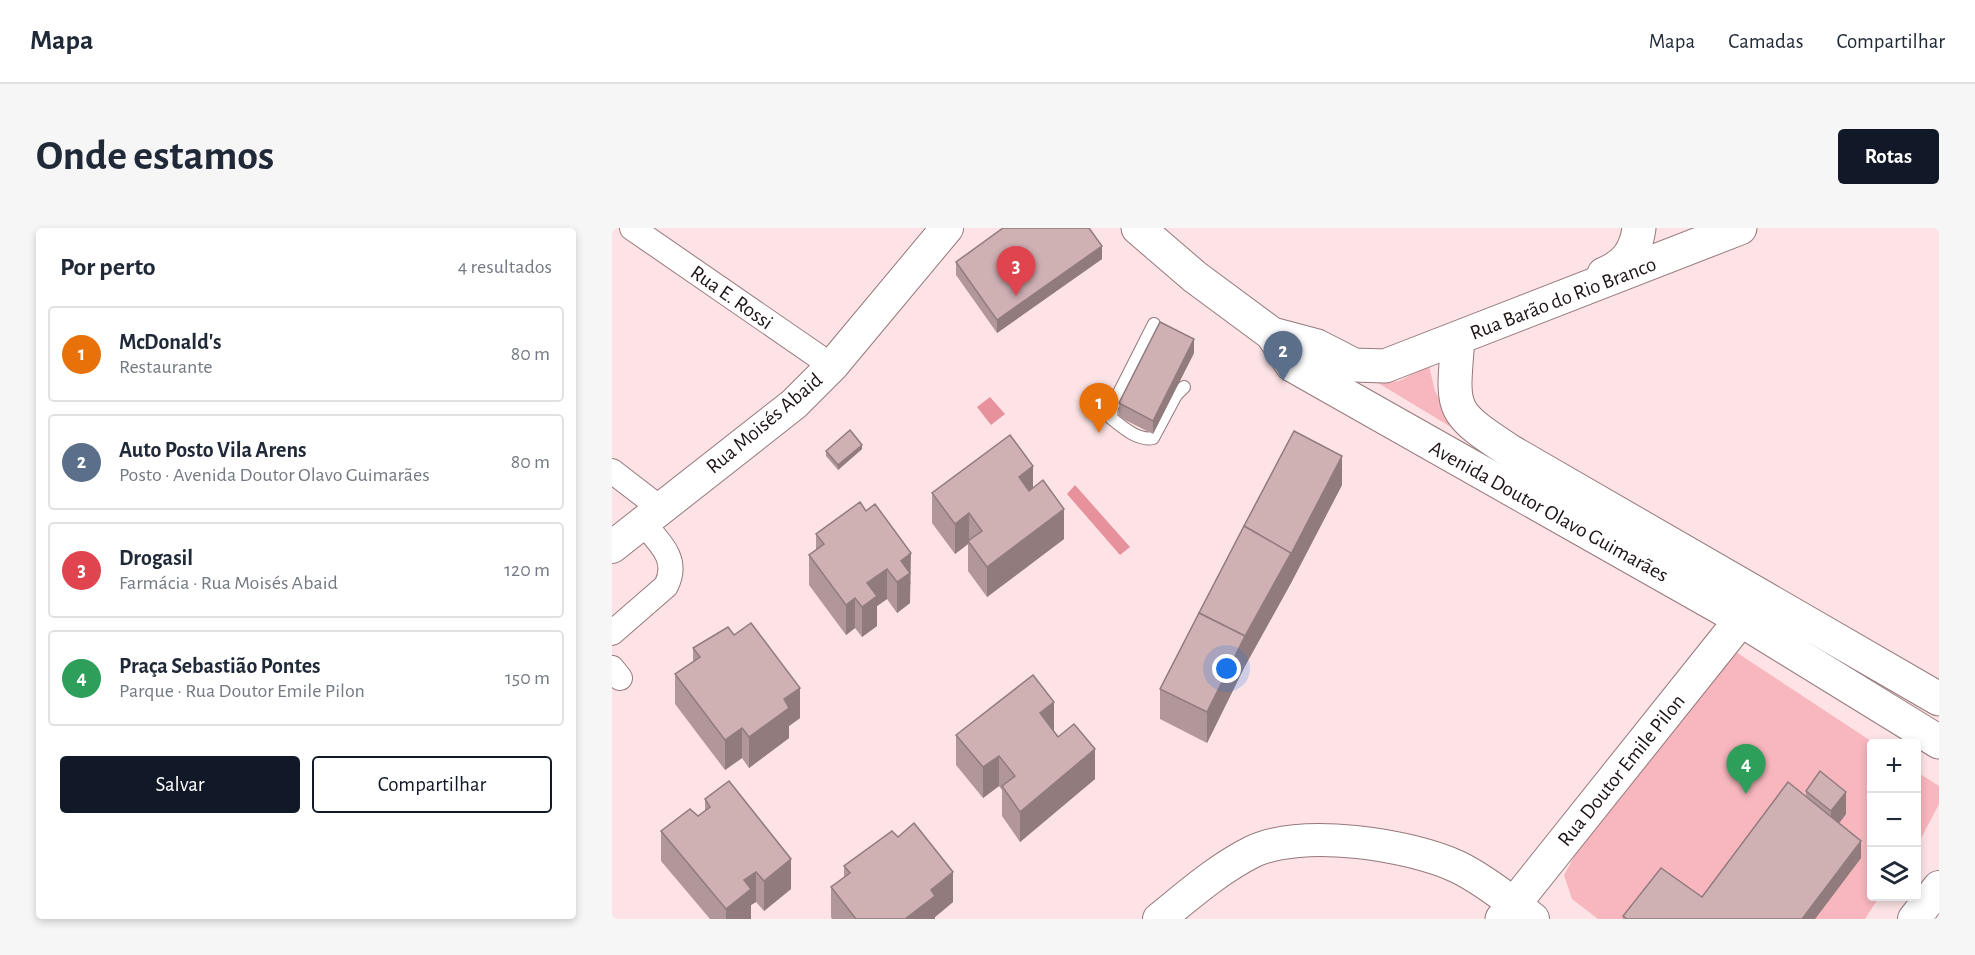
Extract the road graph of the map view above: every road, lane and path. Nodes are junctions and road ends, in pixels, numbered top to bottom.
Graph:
1 (632, 228) edge
2 (947, 228) edge
3 (1138, 228) edge
4 (1639, 228) edge
5 (1740, 228) edge
6 (1658, 262) junction
7 (1544, 306) junction
8 (1154, 324) dead end
9 (1272, 334) junction
10 (1458, 339) junction
11 (832, 366) junction
12 (1184, 387) dead end
13 (612, 471) edge
14 (651, 515) junction
15 (612, 547) edge
16 (1740, 621) junction
17 (612, 633) edge
18 (1875, 662) junction
19 (1937, 694) edge
20 (1939, 742) edge
21 (1939, 887) edge
22 (1517, 914) edge
23 (1159, 919) edge
24 (1914, 919) edge

1 - 11 street, Rua E. Rossi
2 - 11 street, Rua Moisés Abaid
3 - 9 main road
4 - 6 main road
4 - 7 main road
5 - 6 main road, Rua Barão do Rio Branco
6 - 7 main road, Rua Barão do Rio Branco
7 - 10 main road, Rua Barão do Rio Branco
8 - 12 lane
9 - 10 main road, Rua Barão do Rio Branco
9 - 16 main road, Avenida Doutor Olavo Guimarães
10 - 18 main road, Avenida Doutor Olavo Guimarães
11 - 14 street, Rua Moisés Abaid
13 - 14 street
14 - 15 street, Rua Moisés Abaid
14 - 17 street
16 - 18 main road
16 - 20 main road, Avenida Doutor Olavo Guimarães
16 - 22 main road, Rua Doutor Emile Pilon
18 - 19 main road, Avenida Doutor Olavo Guimarães
21 - 24 street
22 - 23 street

